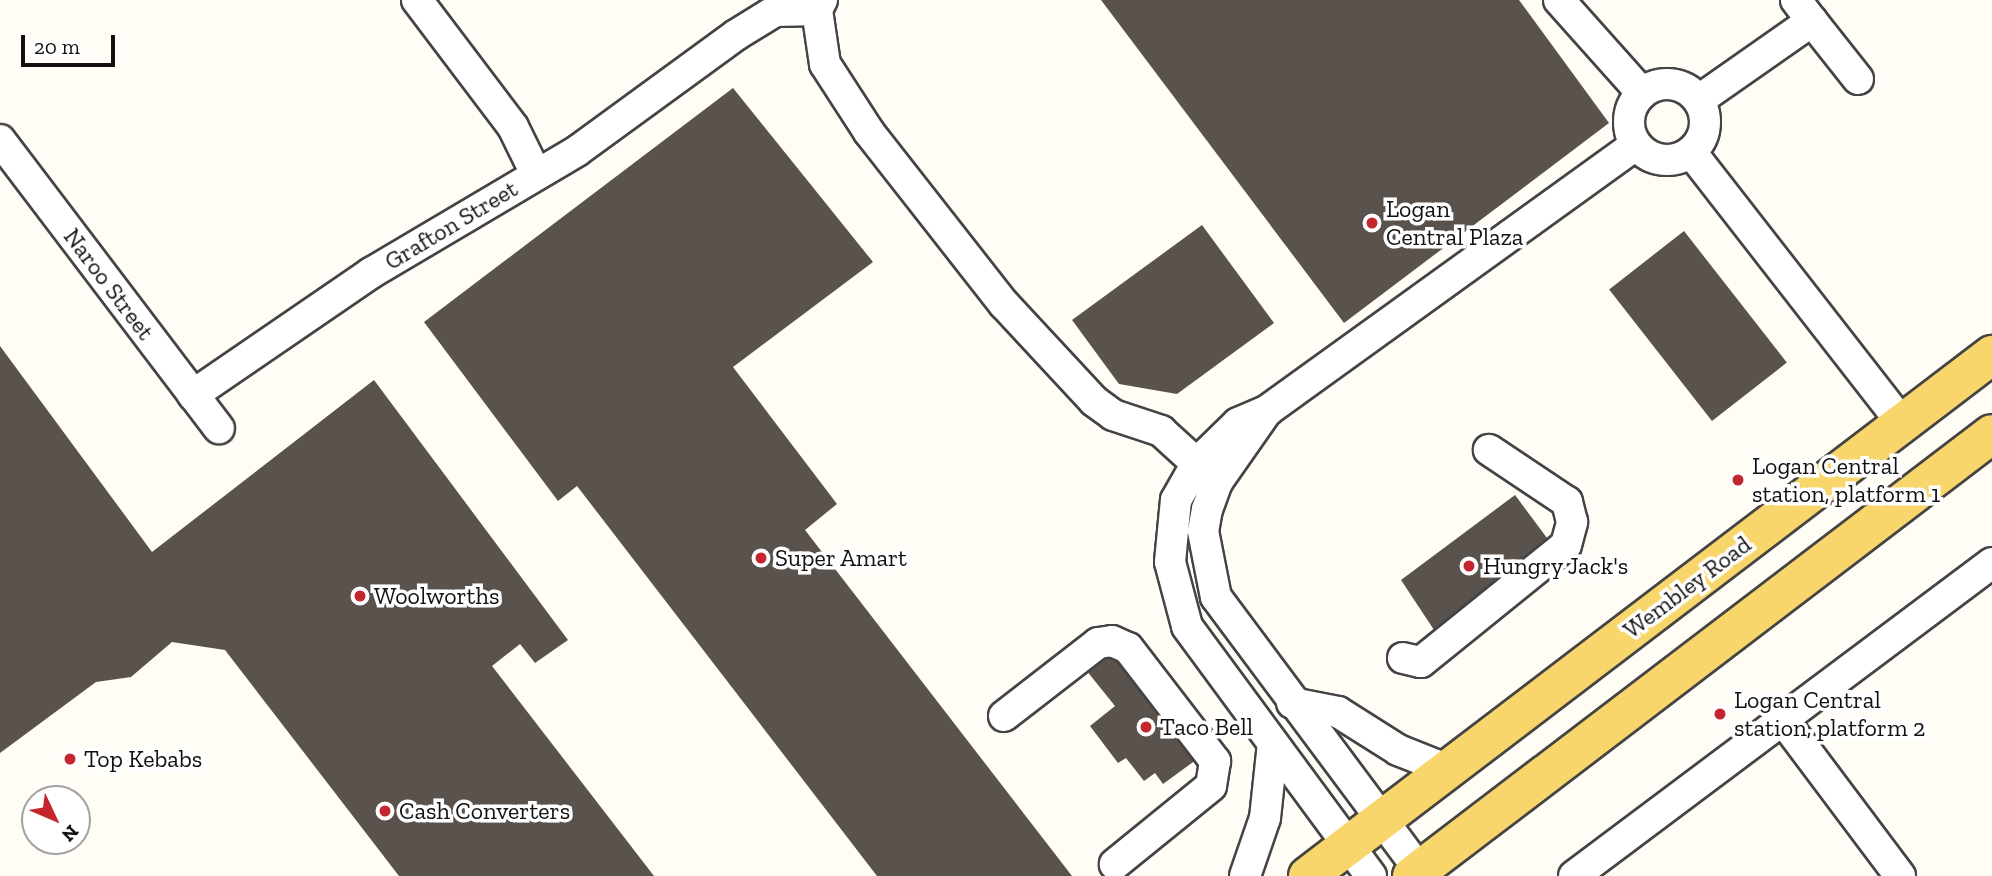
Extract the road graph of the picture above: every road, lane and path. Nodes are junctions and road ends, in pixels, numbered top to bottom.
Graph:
1 (417, 0) edge
2 (1559, 0) edge
3 (820, 5) edge
4 (1804, 11) edge
5 (1858, 79) dead end
6 (1642, 93) junction
7 (1699, 100) junction
8 (0, 140) edge
9 (1636, 145) junction
10 (1690, 152) junction
11 (536, 174) junction
12 (1992, 355) edge
13 (193, 395) junction
14 (1903, 424) junction
15 (219, 428) dead end
16 (1992, 434) edge
17 (1489, 450) dead end
18 (1207, 473) junction
19 (1992, 563) edge
20 (1403, 658) dead end
21 (1292, 703) junction
22 (1004, 716) dead end
23 (1783, 720) junction
24 (1273, 743) junction
25 (1446, 769) junction
26 (1382, 819) junction
27 (1349, 844) junction
28 (1115, 864) dead end
29 (1418, 874) edge
30 (1245, 876) edge
31 (1308, 876) edge
32 (1371, 876) edge
33 (1574, 876) edge
34 (1900, 876) edge

1 - 11 street, Grafton Street
2 - 6 street
3 - 11 street
3 - 18 street
4 - 5 street
4 - 7 street
6 - 7 street
6 - 9 street
7 - 10 street
8 - 13 street, Naroo Street
9 - 10 street
9 - 18 street
10 - 14 street
11 - 13 street, Grafton Street
12 - 14 main road, Wembley Road
13 - 15 street, Naroo Street
14 - 25 main road, Wembley Road
16 - 29 main road
17 - 20 street
18 - 21 street
18 - 24 street
19 - 23 street
21 - 25 street
21 - 26 street
22 - 28 street
23 - 33 street
23 - 34 street
24 - 27 street
24 - 30 street
25 - 26 main road, Wembley Road
26 - 27 main road, Wembley Road
26 - 29 street
27 - 31 main road, Wembley Road
27 - 32 street

